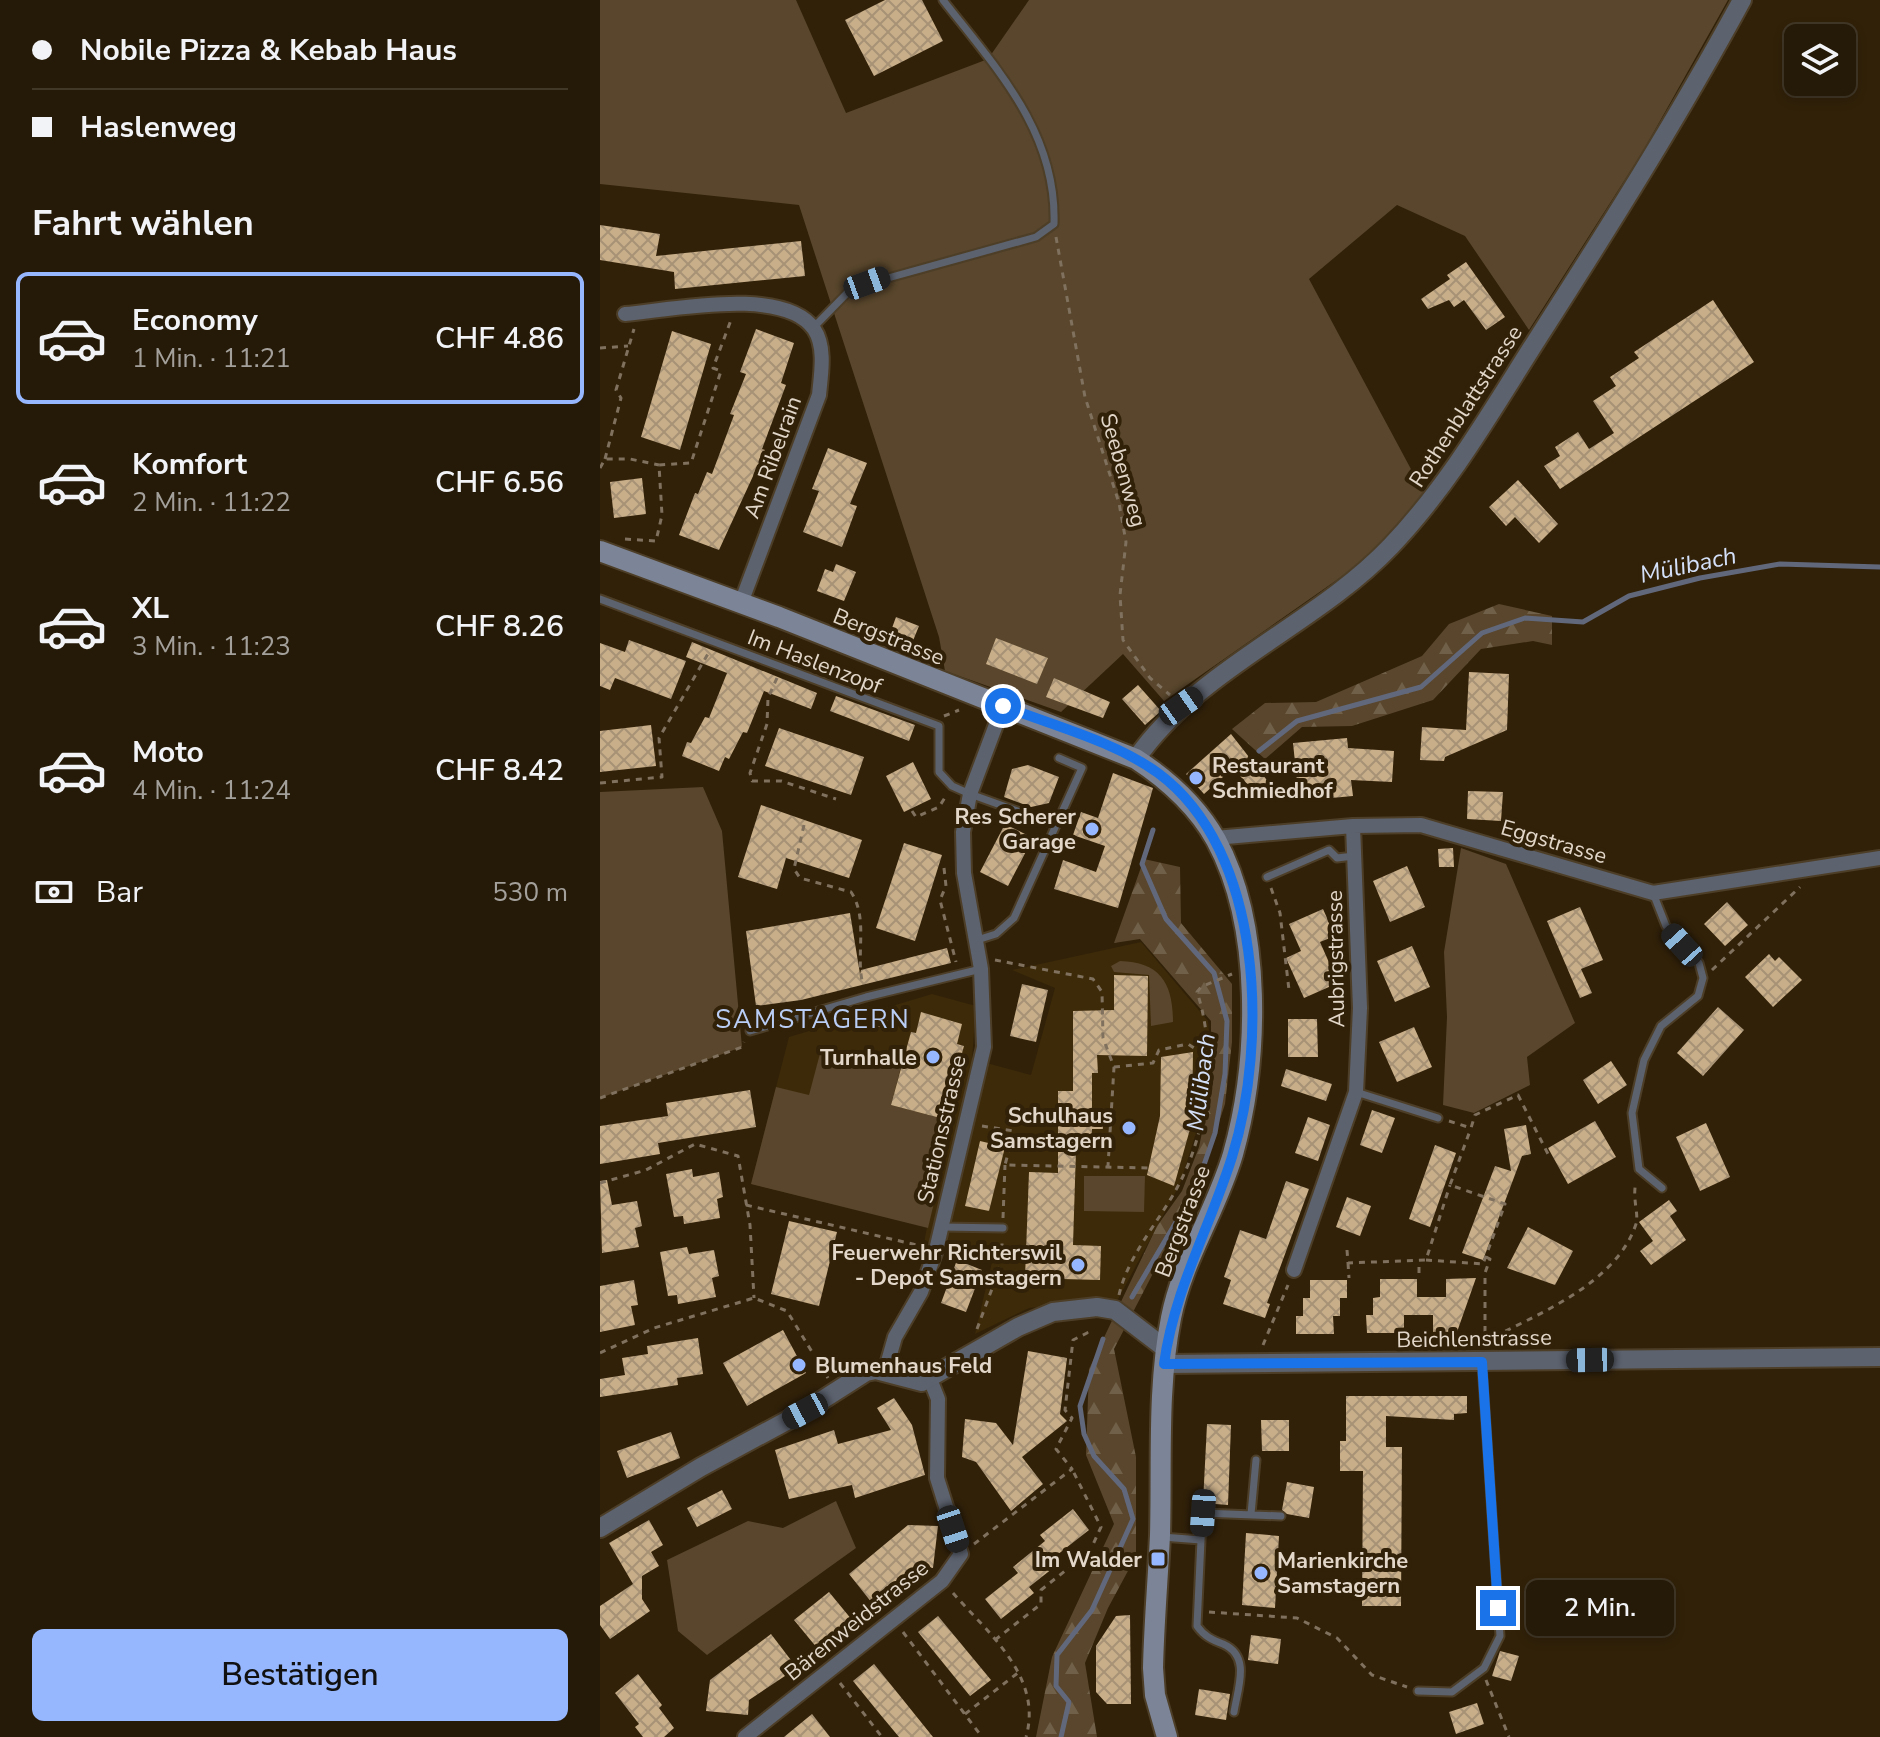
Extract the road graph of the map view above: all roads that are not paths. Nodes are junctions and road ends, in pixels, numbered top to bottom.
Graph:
1 (943, 0) edge
2 (1742, 0) edge
3 (632, 314) road end
4 (813, 328) junction
5 (609, 554) edge
6 (600, 599) edge
7 (741, 603) junction
8 (1003, 706) junction
9 (1059, 758) dead end
10 (1136, 759) junction
11 (970, 794) junction
12 (1056, 825) junction
13 (1353, 826) junction
14 (1215, 838) junction
15 (1354, 856) junction
16 (1880, 858) edge
17 (1267, 877) road end
18 (1653, 893) junction
19 (977, 940) junction
20 (980, 963) junction
21 (750, 1031) road end
22 (1356, 1092) junction
23 (1438, 1118) road end
24 (1662, 1188) dead end
25 (942, 1227) junction
26 (1003, 1228) road end
27 (1294, 1270) road end
28 (1165, 1356) junction
29 (1880, 1357) edge
30 (1482, 1362) junction
31 (885, 1372) junction
32 (930, 1379) junction
33 (1256, 1460) dead end
34 (1251, 1514) junction
35 (1281, 1516) dead end
36 (600, 1528) edge
37 (1160, 1536) junction
38 (1201, 1540) junction
39 (1418, 1691) road end
40 (1234, 1712) dead end
41 (745, 1737) edge
42 (1167, 1737) edge

1 - 4 lane
2 - 10 street, Rothenblattstrasse
3 - 4 street
4 - 7 street, Am Ribelrain
5 - 7 main road, Bergstrasse
6 - 11 lane, Im Haslenzopf
7 - 8 main road, Bergstrasse
8 - 10 main road, Bergstrasse
8 - 11 street, Stationsstrasse
9 - 12 lane
10 - 14 main road, Bergstrasse
11 - 12 lane
11 - 19 street, Stationsstrasse
12 - 19 lane
13 - 14 street, Eggstrasse
13 - 15 street, Aubrigstrasse
13 - 18 street, Eggstrasse
14 - 28 main road, Bergstrasse
15 - 17 lane
15 - 22 street, Aubrigstrasse
16 - 18 street, Eggstrasse
18 - 24 lane
19 - 20 street, Stationsstrasse
20 - 21 lane
20 - 25 street, Stationsstrasse
22 - 23 lane
22 - 27 street, Aubrigstrasse
25 - 26 lane
25 - 31 street, Stationsstrasse
28 - 30 street, Beichlenstrasse
28 - 32 street
28 - 37 main road, Bergstrasse
29 - 30 street, Beichlenstrasse
30 - 39 lane
31 - 32 street
31 - 36 street
32 - 41 street, Bärenweidstrasse
33 - 34 lane
34 - 35 lane
34 - 38 lane
37 - 38 lane
37 - 42 main road, Bergstrasse
38 - 40 lane

